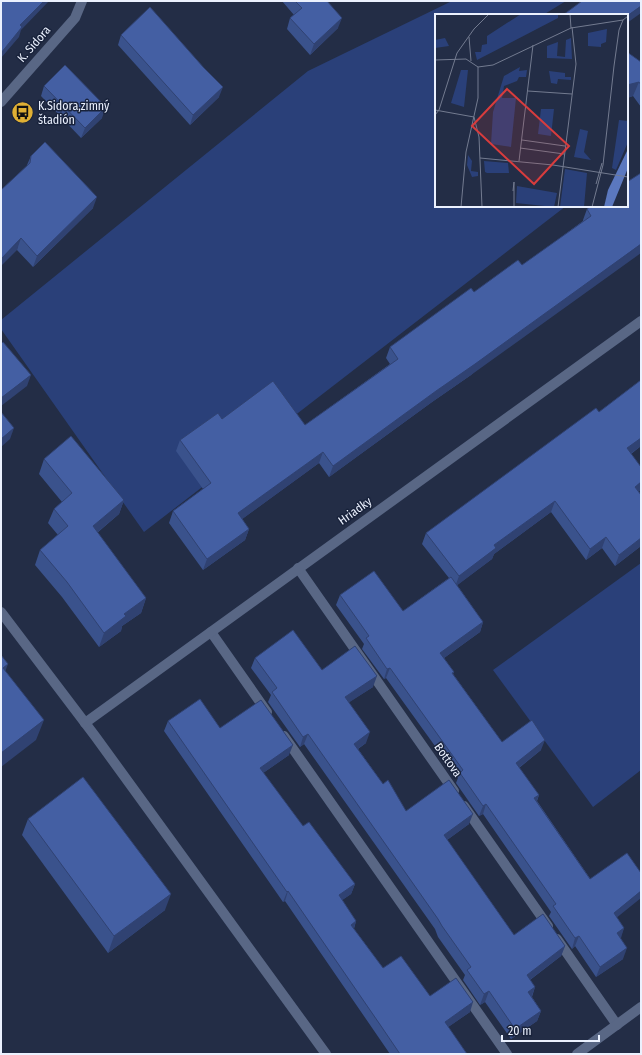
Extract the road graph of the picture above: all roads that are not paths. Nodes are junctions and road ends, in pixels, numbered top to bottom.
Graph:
1 (82, 1) edge
2 (1, 102) edge
3 (641, 321) edge
4 (298, 568) junction
5 (1, 612) edge
6 (211, 632) junction
7 (84, 722) junction
8 (641, 1008) edge
9 (617, 1025) junction
10 (326, 1054) edge
11 (507, 1054) edge
12 (577, 1054) edge

1 - 2 street, K. Sidora
3 - 4 street, Hriadky
4 - 6 street, Hriadky
4 - 9 street, Bottova
5 - 7 street
6 - 7 street, Hriadky
6 - 11 street
7 - 10 street
8 - 9 street
9 - 12 street

